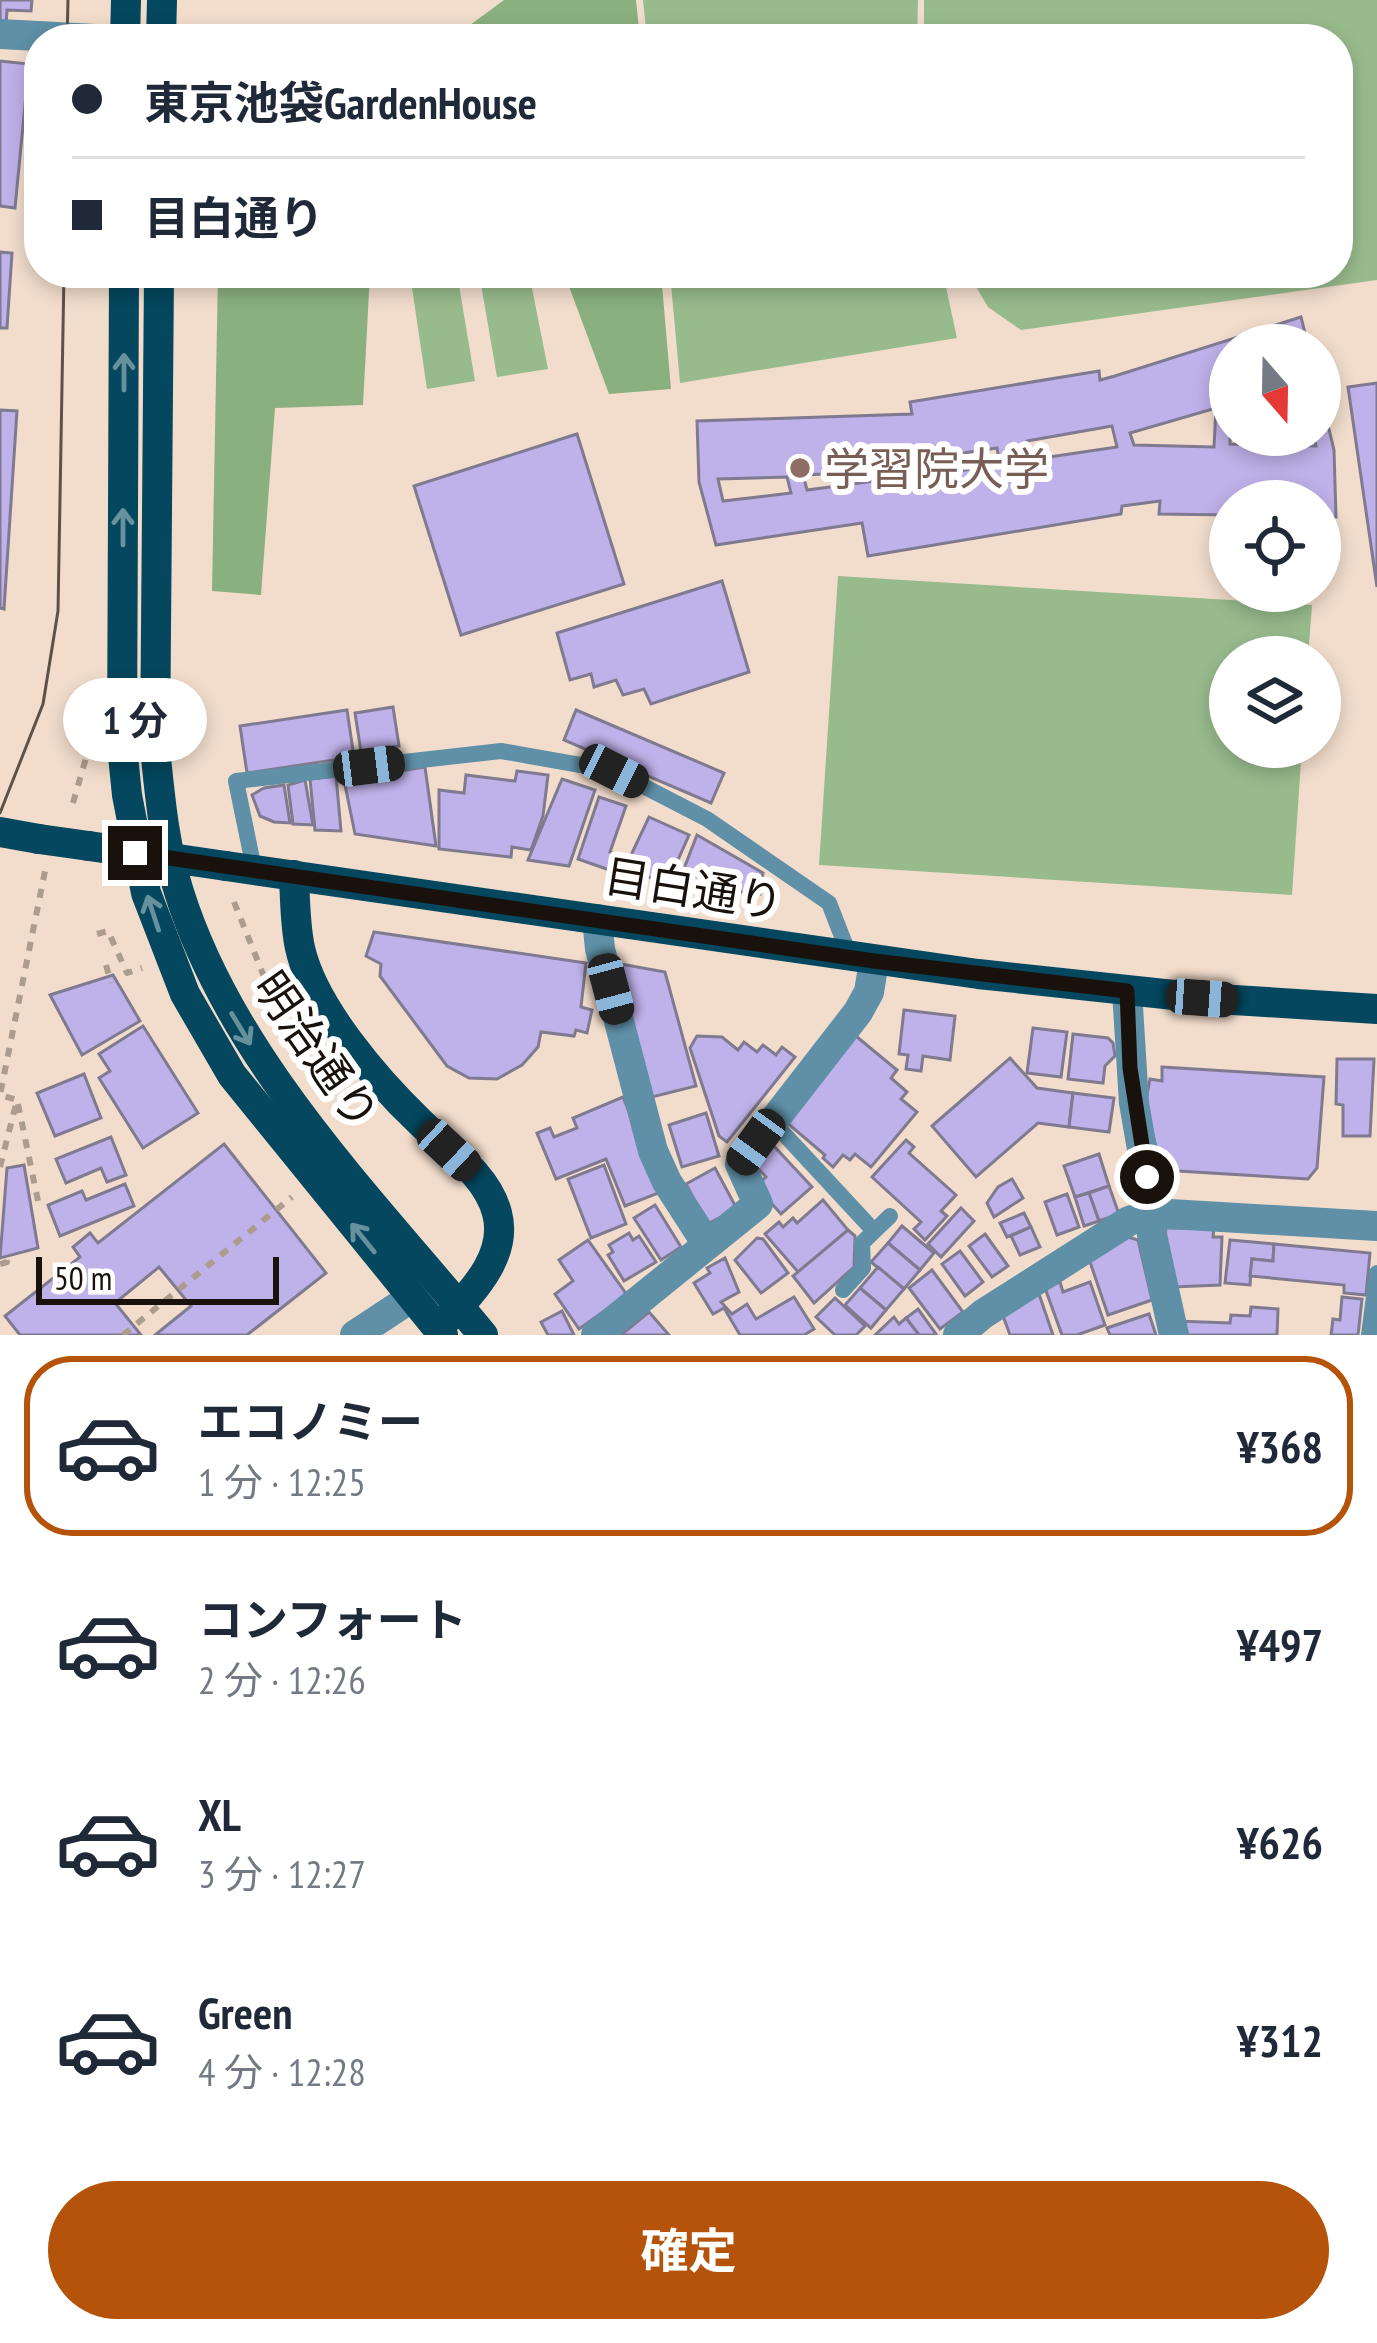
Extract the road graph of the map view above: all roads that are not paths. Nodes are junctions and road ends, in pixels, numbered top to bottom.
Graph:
1 (124, 288) edge
2 (159, 288) edge
3 (0, 832) edge
4 (240, 867) junction
5 (294, 874) junction
6 (597, 919) junction
7 (862, 959) junction
8 (1127, 991) junction
9 (1377, 1009) edge
10 (772, 1121) junction
11 (1154, 1213) junction
12 (890, 1216) dead end
13 (1377, 1226) edge
14 (874, 1231) junction
15 (707, 1244) junction
16 (1377, 1273) edge
17 (842, 1290) dead end
18 (411, 1298) junction
19 (446, 1323) edge
20 (988, 1325) edge
21 (355, 1335) edge
22 (483, 1335) edge
23 (596, 1335) edge
24 (958, 1335) edge
25 (1174, 1335) edge
26 (1369, 1335) edge

18 -> 1 main road, 明治通り
2 -> 19 main road, 明治通り
3 - 4 main road, 目白通り, bridge
4 - 5 main road, 目白通り
4 - 7 lane
5 - 6 main road, 目白通り
5 - 19 main road
6 - 7 main road, 目白通り
6 - 15 street
7 - 8 main road, 目白通り
7 - 10 street
8 - 9 main road, 目白通り
8 - 11 street
10 - 14 lane
10 - 15 street
11 - 13 street
11 - 20 street
11 - 25 street
12 - 14 lane
14 - 17 lane
15 - 23 street
16 - 26 lane
18 - 19 main road, 明治通り
18 - 21 street
19 - 22 main road, 明治通り
20 - 24 street

